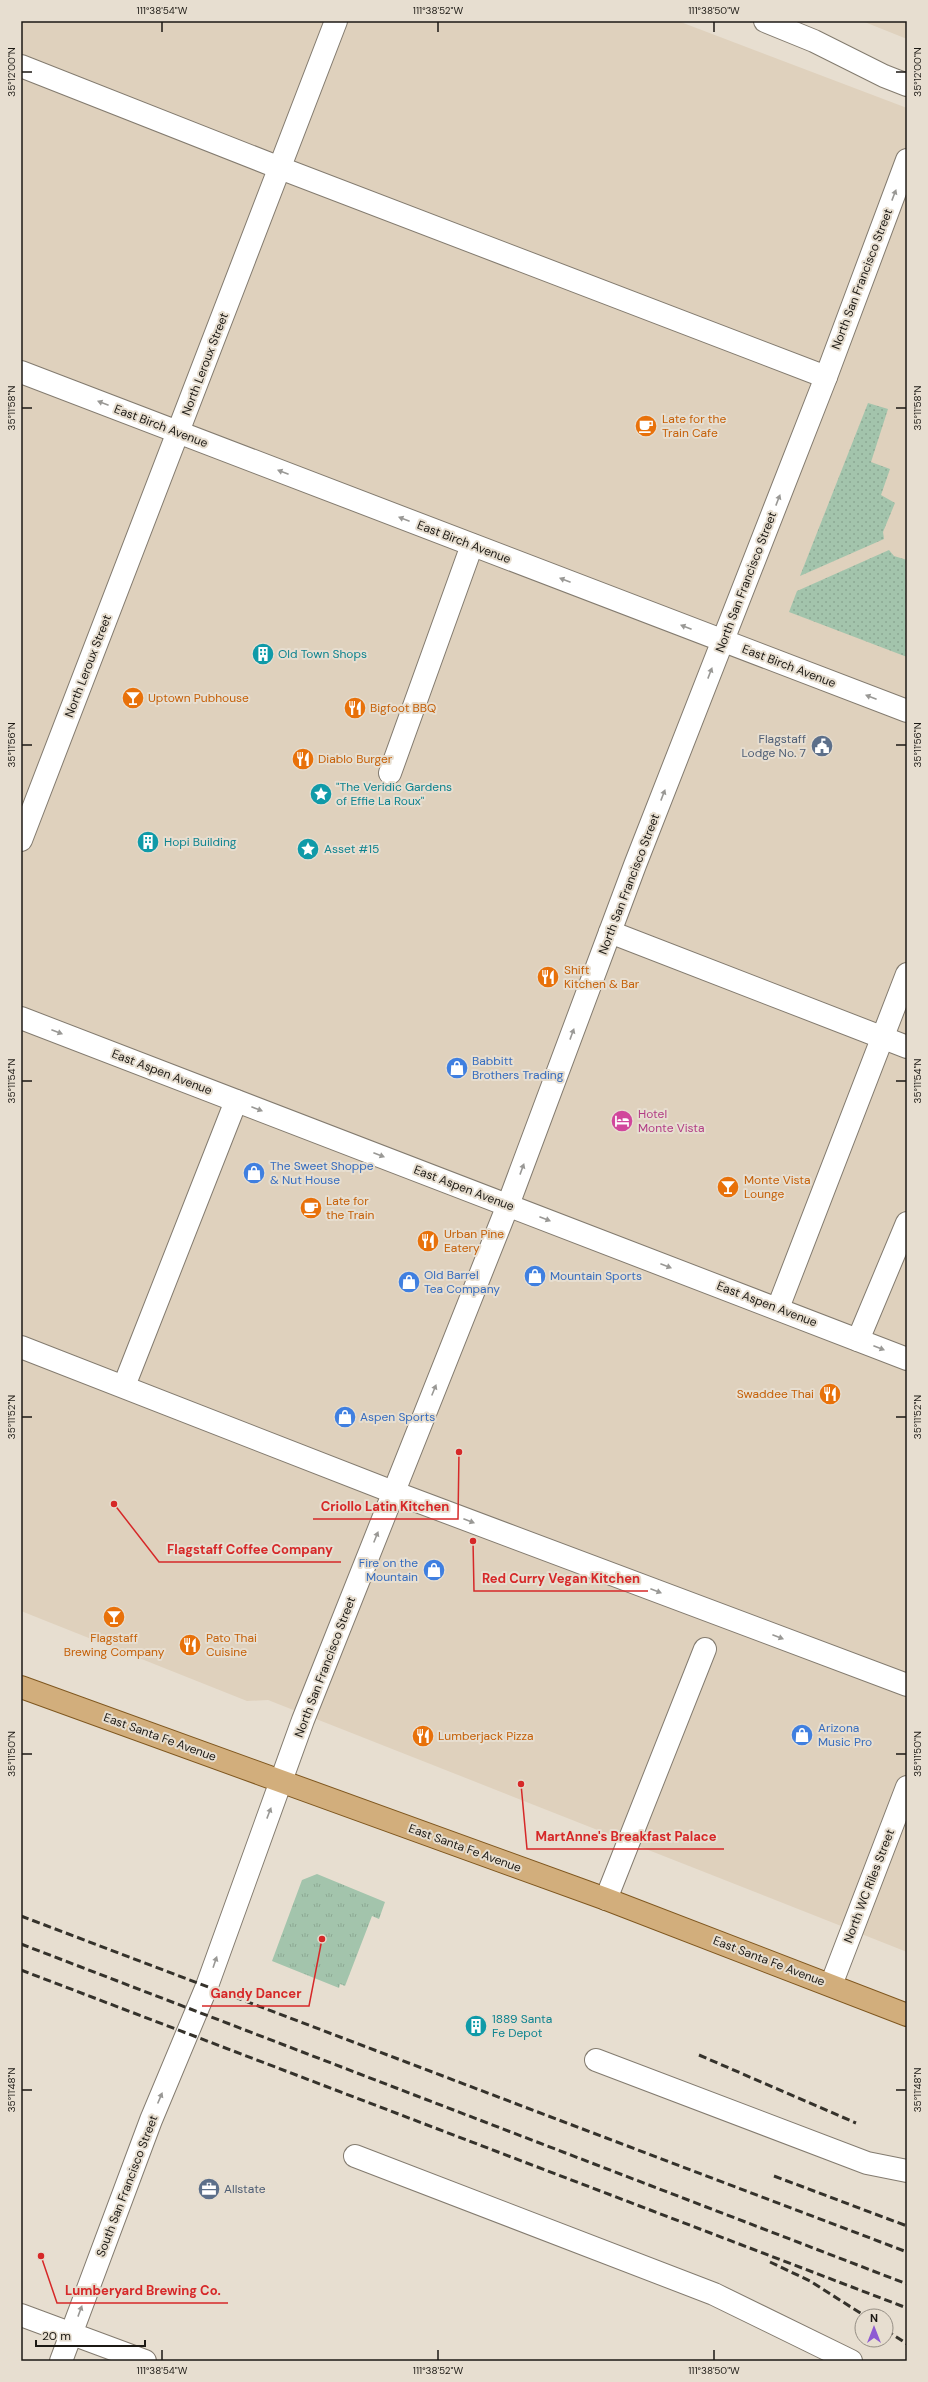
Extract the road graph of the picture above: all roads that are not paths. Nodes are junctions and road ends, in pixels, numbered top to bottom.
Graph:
1 (336, 21) edge
2 (765, 21) edge
3 (21, 66) edge
4 (907, 85) edge
5 (907, 160) edge
6 (280, 168) junction
7 (21, 372) edge
8 (826, 377) junction
9 (178, 432) junction
10 (472, 545) junction
11 (723, 640) junction
12 (907, 711) edge
13 (390, 773) dead end
14 (21, 840) edge
15 (610, 932) junction
16 (907, 974) edge
17 (21, 1018) edge
18 (882, 1038) junction
19 (907, 1047) edge
20 (236, 1101) junction
21 (508, 1205) junction
22 (907, 1223) edge
23 (778, 1308) junction
24 (858, 1340) junction
25 (21, 1347) edge
26 (907, 1359) edge
27 (124, 1386) junction
28 (393, 1492) junction
29 (706, 1648) dead end
30 (907, 1685) edge
31 (21, 1686) edge
32 (281, 1782) junction
33 (907, 1787) edge
34 (606, 1899) junction
35 (831, 1985) junction
36 (197, 2012) joint
37 (907, 2015) edge
38 (596, 2060) dead end
39 (355, 2156) dead end
40 (907, 2171) edge
41 (21, 2315) edge
42 (72, 2334) junction
43 (61, 2361) edge
44 (145, 2361) edge
45 (851, 2361) edge

1 - 6 street, North Leroux Street
2 - 4 street
3 - 6 street
8 -> 5 street, North San Francisco Street
6 - 8 street
6 - 9 street, North Leroux Street
9 -> 7 street, East Birch Avenue
11 -> 8 street, North San Francisco Street
10 -> 9 street, East Birch Avenue
9 - 14 street, North Leroux Street
11 -> 10 street, East Birch Avenue
10 - 13 street
12 -> 11 street, East Birch Avenue
15 -> 11 street, North San Francisco Street
15 - 18 street
21 -> 15 street, North San Francisco Street
16 - 18 street
17 -> 20 street, East Aspen Avenue
18 - 19 street
18 - 23 street
20 -> 21 street, East Aspen Avenue
20 - 27 street
21 -> 23 street, East Aspen Avenue
28 -> 21 street, North San Francisco Street
22 - 24 street
23 - 24 street, East Aspen Avenue
24 -> 26 street, East Aspen Avenue
25 - 27 street
27 - 28 street
28 -> 30 street
32 -> 28 street, North San Francisco Street
29 - 34 street
31 - 32 main road, East Santa Fe Avenue
32 - 34 main road, East Santa Fe Avenue
36 -> 32 street, North San Francisco Street
33 - 35 street, North WC Riles Street
34 - 35 main road, East Santa Fe Avenue
35 - 37 main road, East Santa Fe Avenue
42 -> 36 street, South San Francisco Street
38 - 40 street
39 - 45 street
41 - 42 street
42 - 43 street, South San Francisco Street
42 - 44 street

